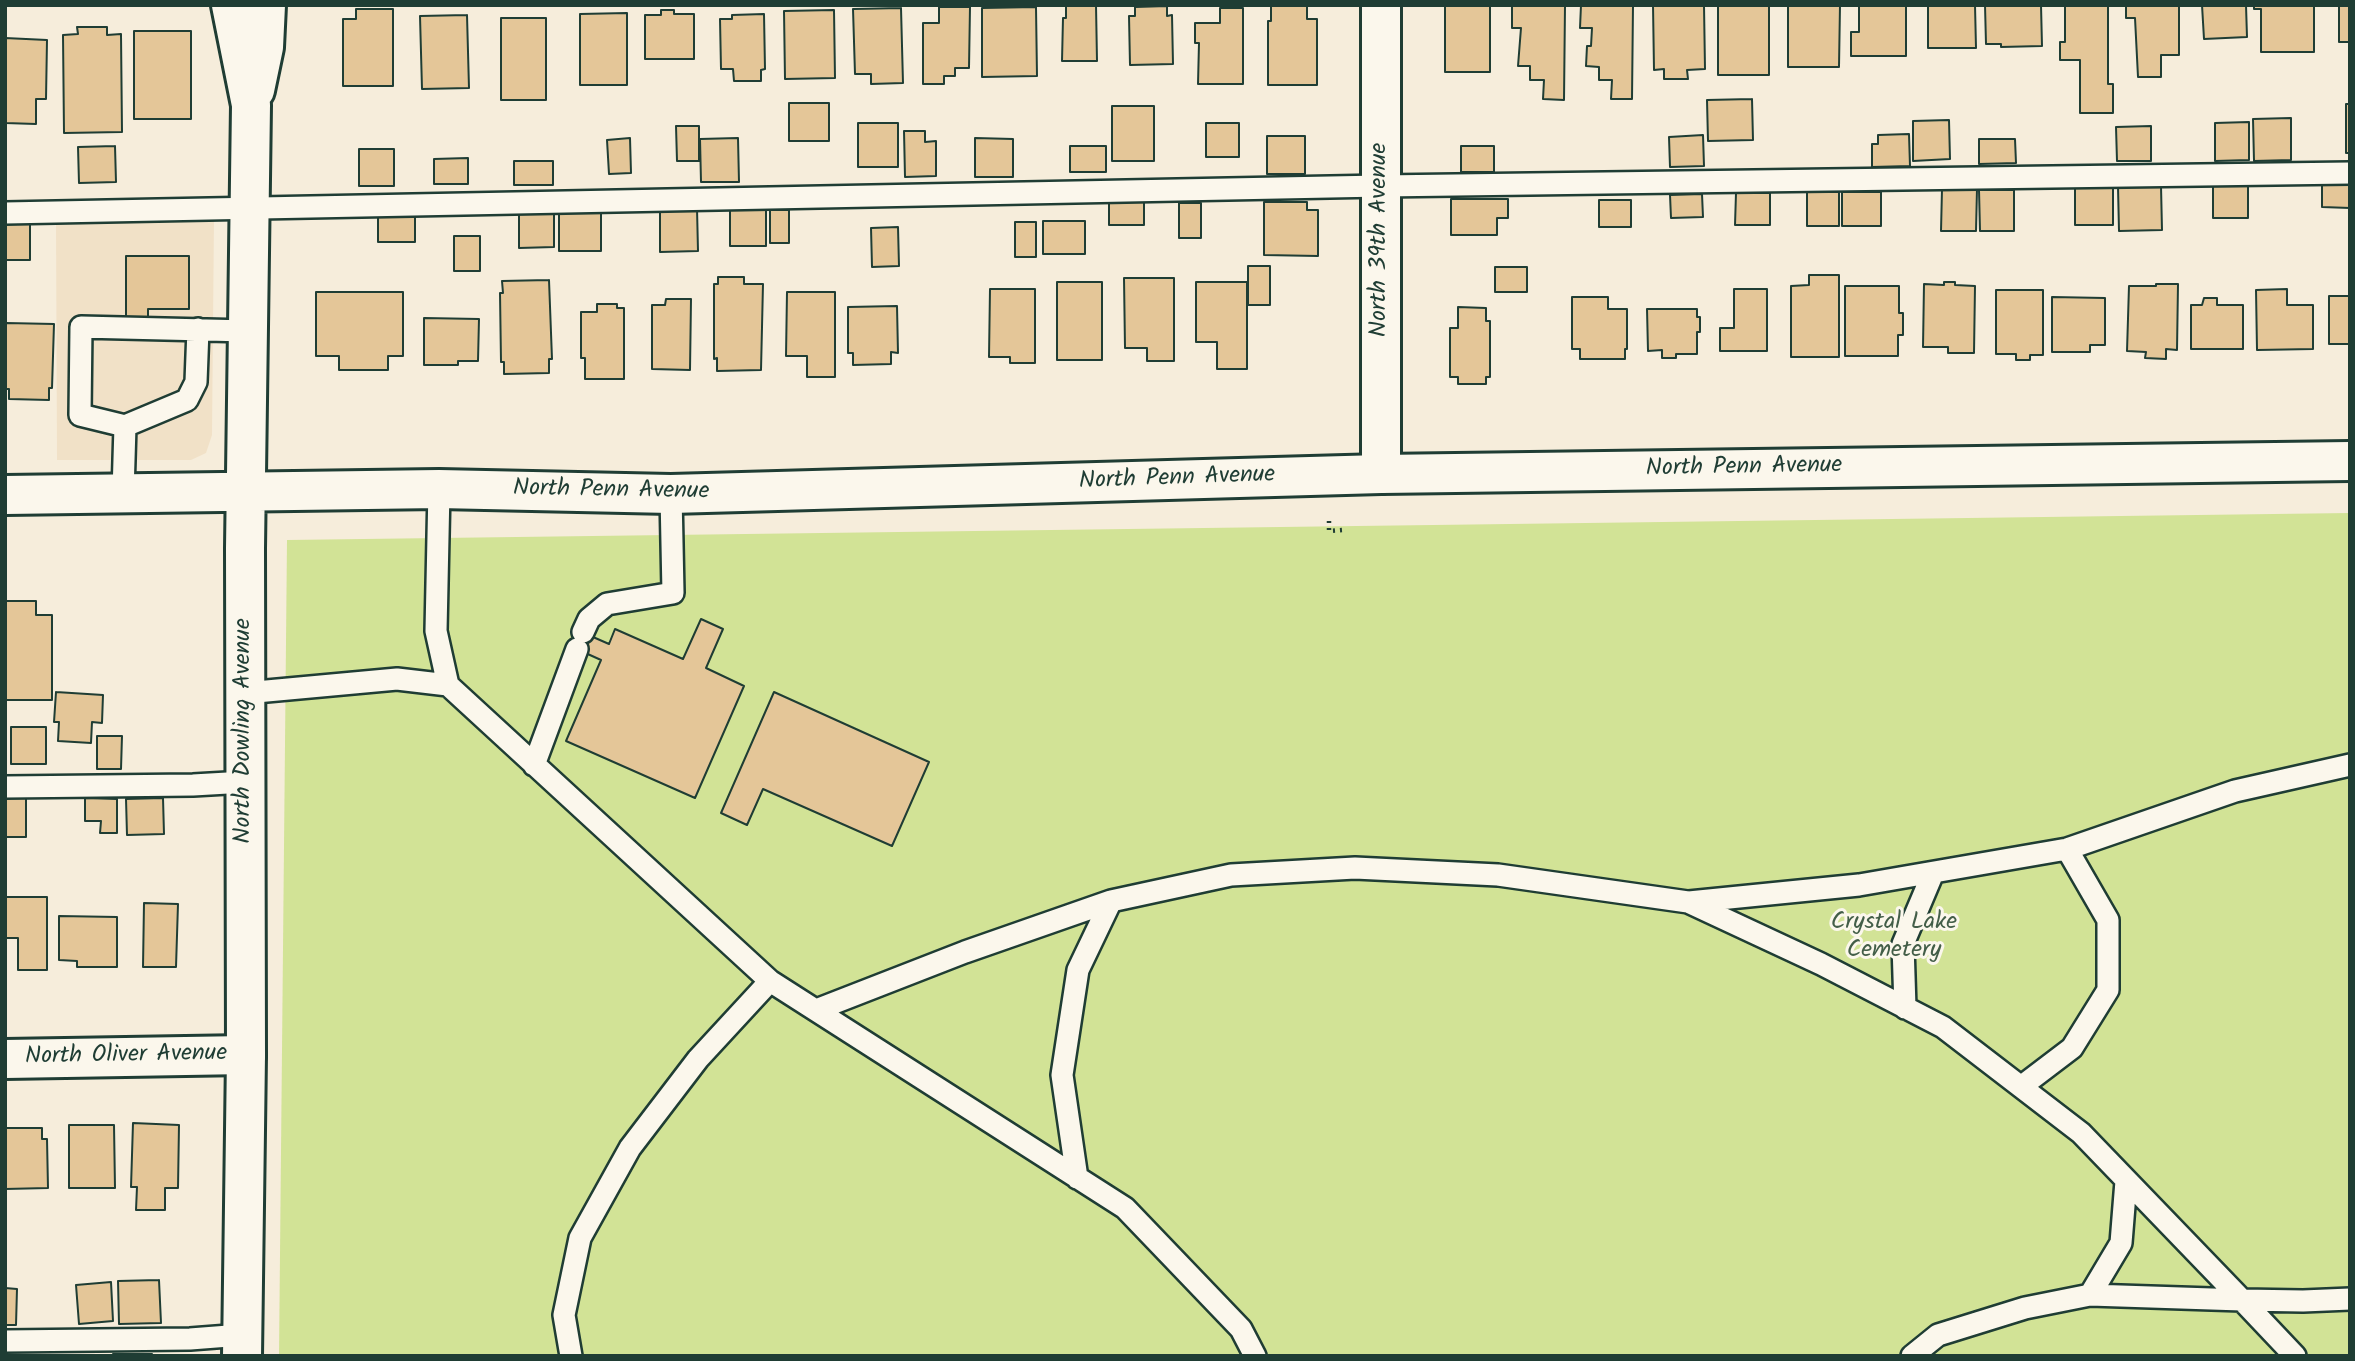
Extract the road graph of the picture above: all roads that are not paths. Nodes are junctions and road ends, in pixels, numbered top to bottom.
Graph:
1 (231, 5) edge
2 (266, 5) edge
3 (1381, 5) edge
4 (251, 105) junction
5 (2350, 173) edge
6 (1381, 186) junction
7 (250, 209) junction
8 (5, 213) edge
9 (198, 329) junction
10 (248, 331) junction
11 (125, 426) junction
12 (2350, 461) edge
13 (1381, 474) junction
14 (439, 489) junction
15 (123, 493) junction
16 (246, 493) junction
17 (671, 494) junction
18 (5, 495) edge
19 (448, 685) junction
20 (245, 693) junction
21 (534, 765) junction
22 (2350, 765) edge
23 (245, 782) junction
24 (5, 787) edge
25 (2067, 849) junction
26 (1933, 873) junction
27 (1111, 901) junction
28 (1688, 902) junction
29 (771, 981) junction
30 (1905, 1008) junction
31 (816, 1010) junction
32 (246, 1055) junction
33 (5, 1059) edge
34 (2022, 1086) junction
35 (1077, 1178) junction
36 (2126, 1181) junction
37 (2090, 1295) junction
38 (2350, 1299) edge
39 (2242, 1300) junction
40 (5, 1341) edge
41 (242, 1346) edge
42 (571, 1356) edge
43 (1255, 1356) edge
44 (1912, 1356) edge
45 (2295, 1356) edge

1 - 4 main road, North Dowling Avenue
2 - 4 main road, North Dowling Avenue
3 - 6 main road, North 39th Avenue
4 - 7 main road, North Dowling Avenue
5 - 6 lane
6 - 7 lane
6 - 13 main road, North 39th Avenue
7 - 8 lane
7 - 10 main road, North Dowling Avenue
9 - 10 lane
9 - 11 lane
9 - 11 lane
10 - 16 main road, North Dowling Avenue
11 - 15 lane
12 - 13 main road, North Penn Avenue
13 - 17 main road, North Penn Avenue
14 - 16 main road, North Penn Avenue
14 - 17 main road, North Penn Avenue
14 - 19 lane
15 - 16 main road, North Penn Avenue
15 - 18 main road, North Penn Avenue
16 - 20 main road, North Dowling Avenue
17 - 21 lane
19 - 20 lane
19 - 21 lane
20 - 23 main road, North Dowling Avenue
21 - 29 lane
22 - 25 lane
23 - 24 lane
23 - 32 main road, North Dowling Avenue
25 - 26 lane
25 - 34 lane
26 - 28 lane
26 - 30 lane
27 - 28 lane
27 - 31 lane
27 - 35 lane
28 - 30 lane
29 - 31 lane
29 - 42 lane
30 - 34 lane
31 - 35 lane
32 - 33 main road, North Oliver Avenue
32 - 41 main road, North Dowling Avenue
34 - 36 lane
35 - 43 lane
36 - 37 lane
36 - 39 lane
37 - 39 lane
37 - 44 lane
38 - 39 lane
39 - 45 lane
40 - 41 lane

